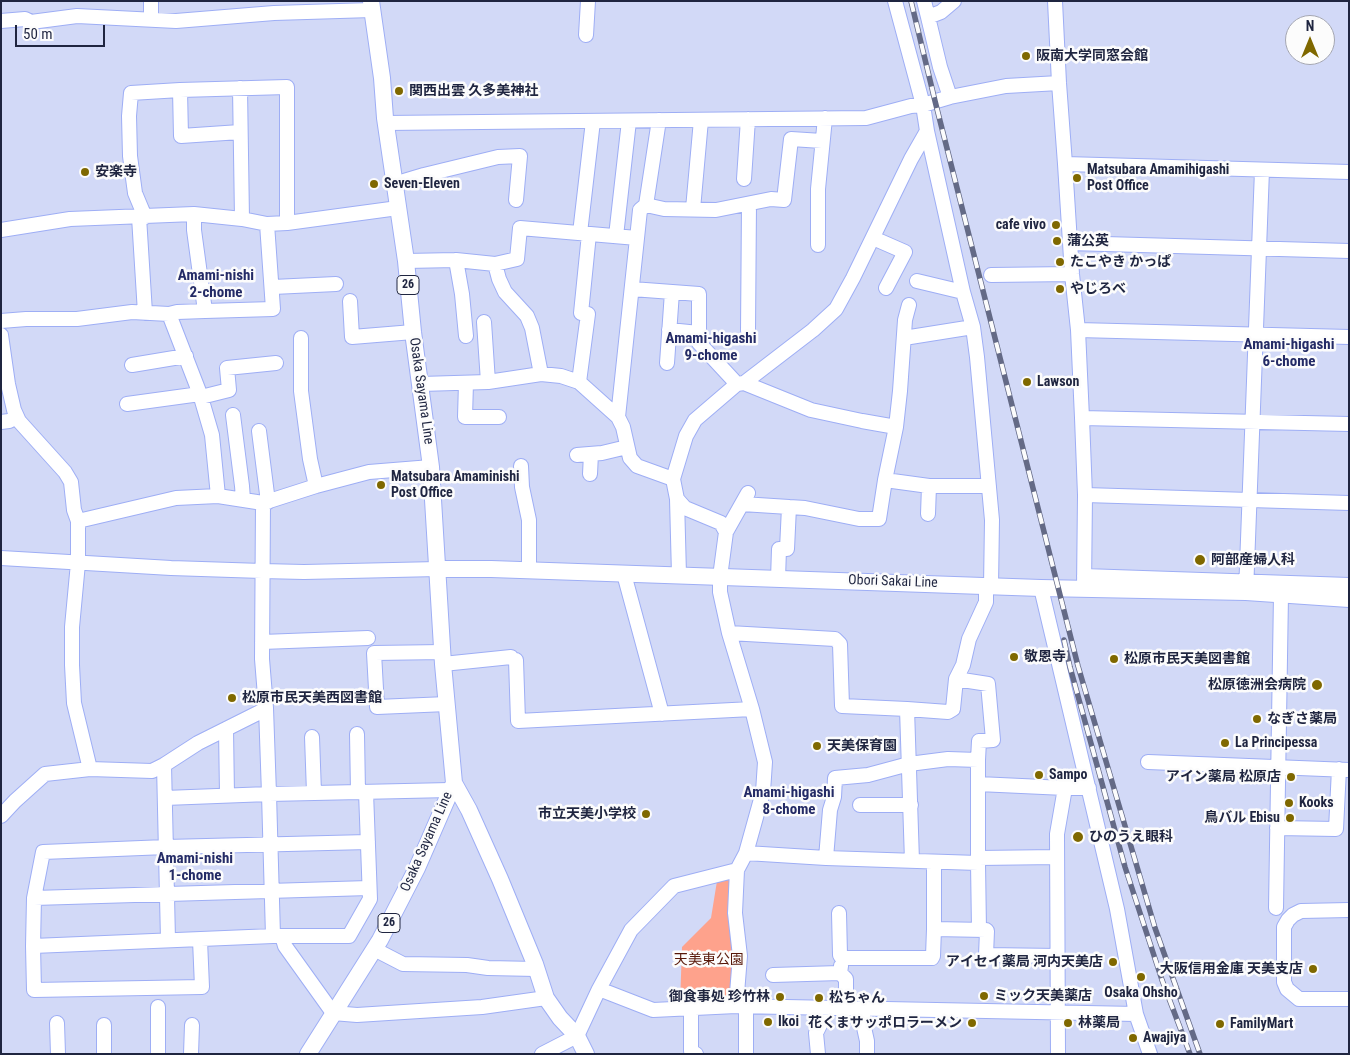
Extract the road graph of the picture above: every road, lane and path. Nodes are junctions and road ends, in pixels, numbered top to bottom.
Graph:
1 (151, 1) edge
2 (588, 1) edge
3 (895, 1) edge
4 (924, 1) edge
5 (954, 1) edge
6 (1055, 1) edge
7 (371, 6) edge
8 (274, 7) edge
9 (928, 17) junction
10 (151, 20) junction
11 (1, 21) edge
12 (586, 35) dead end
13 (1059, 84) junction
14 (240, 88) junction
15 (180, 90) junction
16 (950, 98) junction
17 (923, 105) junction
18 (825, 118) junction
19 (748, 119) junction
20 (659, 120) junction
21 (701, 120) junction
22 (593, 121) junction
23 (629, 121) junction
24 (386, 123) junction
25 (927, 131) junction
26 (240, 132) junction
27 (822, 141) junction
28 (1066, 164) junction
29 (1262, 170) junction
30 (1349, 172) edge
31 (744, 179) dead end
32 (394, 184) junction
33 (516, 200) dead end
34 (749, 204) junction
35 (646, 205) junction
36 (398, 208) junction
37 (693, 209) junction
38 (194, 214) junction
39 (142, 217) junction
40 (242, 219) junction
41 (287, 223) junction
42 (267, 224) junction
43 (1, 230) edge
44 (584, 233) junction
45 (616, 236) junction
46 (637, 238) junction
47 (873, 238) junction
48 (1070, 243) junction
49 (818, 245) dead end
50 (1260, 249) junction
51 (1349, 251) edge
52 (456, 260) junction
53 (406, 261) junction
54 (495, 264) junction
55 (1072, 274) junction
56 (991, 275) dead end
57 (916, 281) dead end
58 (336, 284) dead end
59 (273, 287) junction
60 (886, 288) dead end
61 (632, 289) junction
62 (672, 292) junction
63 (963, 292) junction
64 (350, 301) dead end
65 (909, 305) dead end
66 (205, 311) junction
67 (145, 313) junction
68 (169, 314) junction
69 (1, 321) edge
70 (484, 322) dead end
71 (973, 328) junction
72 (669, 330) junction
73 (1078, 330) junction
74 (748, 331) dead end
75 (414, 332) junction
76 (699, 333) junction
77 (1255, 334) junction
78 (1, 335) edge
79 (466, 336) dead end
80 (1349, 337) edge
81 (301, 338) dead end
82 (904, 338) junction
83 (186, 356) junction
84 (667, 363) dead end
85 (276, 364) dead end
86 (132, 365) dead end
87 (541, 374) junction
88 (488, 382) junction
89 (579, 382) junction
90 (466, 383) junction
91 (421, 384) junction
92 (740, 384) junction
93 (200, 396) junction
94 (127, 404) dead end
95 (233, 415) dead end
96 (17, 417) junction
97 (499, 417) dead end
98 (618, 417) junction
99 (1082, 418) junction
100 (1, 422) edge
101 (1252, 422) junction
102 (1349, 424) edge
103 (896, 427) junction
104 (259, 431) dead end
105 (627, 447) junction
106 (521, 466) dead end
107 (432, 467) junction
108 (590, 474) dead end
109 (673, 479) junction
110 (885, 480) junction
111 (316, 486) junction
112 (929, 486) junction
113 (989, 486) junction
114 (1085, 494) junction
115 (218, 496) junction
116 (677, 498) junction
117 (243, 499) junction
118 (1249, 500) junction
119 (266, 502) junction
120 (1349, 503) edge
121 (789, 507) junction
122 (928, 514) dead end
123 (78, 521) junction
124 (726, 532) junction
125 (1, 558) edge
126 (78, 563) junction
127 (438, 569) junction
128 (529, 570) junction
129 (262, 571) junction
130 (624, 574) junction
131 (678, 576) junction
132 (720, 577) junction
133 (778, 579) junction
134 (1084, 582) junction
135 (1349, 585) edge
136 (989, 586) junction
137 (1246, 587) junction
138 (1041, 588) junction
139 (1281, 595) junction
140 (1349, 599) edge
141 (729, 633) junction
142 (368, 638) dead end
143 (262, 642) junction
144 (443, 658) junction
145 (956, 679) junction
146 (447, 704) junction
147 (266, 709) junction
148 (752, 709) junction
149 (908, 709) junction
150 (662, 714) junction
151 (226, 729) junction
152 (357, 734) dead end
153 (312, 737) dead end
154 (978, 760) junction
155 (1148, 762) dead end
156 (909, 764) junction
157 (164, 765) junction
158 (1278, 767) junction
159 (90, 769) junction
160 (1344, 770) edge
161 (978, 784) junction
162 (452, 787) junction
163 (1065, 788) junction
164 (1089, 788) junction
165 (362, 792) junction
166 (314, 793) junction
167 (269, 794) junction
168 (227, 795) junction
169 (165, 798) junction
170 (8, 800) edge
171 (860, 806) dead end
172 (911, 806) junction
173 (1, 816) edge
174 (1277, 828) junction
175 (368, 842) junction
176 (270, 844) junction
177 (166, 847) junction
178 (746, 854) junction
179 (1057, 857) junction
180 (826, 858) junction
181 (978, 860) junction
182 (912, 861) junction
183 (934, 862) junction
184 (737, 870) junction
185 (369, 888) junction
186 (272, 891) junction
187 (167, 893) junction
188 (34, 898) junction
189 (1276, 908) dead end
190 (1349, 910) edge
191 (839, 913) dead end
192 (934, 929) junction
193 (979, 930) junction
194 (278, 936) junction
195 (168, 940) junction
196 (200, 940) junction
197 (33, 946) junction
198 (374, 949) junction
199 (1058, 956) junction
200 (842, 958) junction
201 (536, 969) junction
202 (840, 973) junction
203 (773, 975) dead end
204 (598, 988) junction
205 (546, 998) junction
206 (1349, 999) edge
207 (158, 1006) dead end
208 (741, 1007) junction
209 (691, 1008) junction
210 (822, 1008) junction
211 (846, 1009) junction
212 (863, 1009) junction
213 (1058, 1012) junction
214 (333, 1013) junction
215 (1136, 1014) junction
216 (58, 1023) dead end
217 (104, 1025) dead end
218 (192, 1025) dead end
219 (577, 1036) junction
220 (58, 1054) edge
221 (104, 1054) edge
222 (158, 1054) edge
223 (191, 1054) edge
224 (308, 1054) edge
225 (542, 1054) edge
226 (586, 1054) edge
227 (696, 1054) edge
228 (746, 1054) edge
229 (818, 1054) edge
230 (867, 1054) edge
231 (1058, 1054) edge
232 (1150, 1054) edge

1 - 10 street
2 - 12 street
3 - 17 street
4 - 9 street
5 - 9 street
6 - 13 street
7 - 8 street
7 - 24 main road, Osaka Sayama Line / 26
8 - 10 street
9 - 16 street
10 - 11 street
13 - 16 street
13 - 28 street
14 - 15 street
14 - 26 street
14 - 41 street
15 - 26 street
15 - 39 street
16 - 17 street
17 - 18 street
17 - 25 street
18 - 19 street
18 - 27 street
19 - 21 street
19 - 31 street
20 - 21 street
20 - 23 street
20 - 35 street
21 - 37 street
22 - 23 street
22 - 24 street
22 - 44 street
23 - 45 street
24 - 32 main road, Osaka Sayama Line / 26
25 - 47 street
25 - 63 street
26 - 40 street
27 - 34 street
27 - 49 street
28 - 29 street
28 - 48 street
29 - 30 street
29 - 50 street
32 - 33 street
32 - 36 main road, Osaka Sayama Line / 26
34 - 37 street
34 - 74 street
35 - 37 street
35 - 46 street
36 - 41 street
36 - 53 main road, Osaka Sayama Line / 26
38 - 39 street
38 - 40 street
38 - 66 street
39 - 43 street
39 - 67 street
40 - 42 street
41 - 42 street
42 - 59 street
44 - 45 street
44 - 54 street
44 - 89 street
45 - 46 street
46 - 61 street
47 - 60 street
47 - 92 street
48 - 50 street
48 - 55 street
50 - 51 street
50 - 77 street
52 - 53 street
52 - 54 street
52 - 79 street
53 - 75 main road, Osaka Sayama Line / 26
54 - 87 street
55 - 56 street
55 - 73 street
57 - 63 street
58 - 59 street
59 - 66 street
61 - 62 street
61 - 98 street
62 - 72 street
62 - 76 street
63 - 71 street
64 - 75 street
65 - 82 street
66 - 68 street
67 - 68 street
67 - 69 street
68 - 83 street
70 - 88 street
71 - 82 street
71 - 113 street
72 - 76 street
72 - 84 street
73 - 77 street
73 - 99 street
75 - 91 main road, Osaka Sayama Line / 26
76 - 92 street
77 - 80 street
77 - 101 street
78 - 96 street
81 - 111 street
82 - 103 street
83 - 86 street
83 - 93 street
85 - 93 street
87 - 88 street
87 - 89 street
88 - 90 street
89 - 98 street
90 - 91 street
90 - 97 street
91 - 107 main road, Osaka Sayama Line / 26
92 - 103 street
92 - 109 street
93 - 94 street
93 - 115 street
95 - 117 street
96 - 100 street
96 - 123 street
98 - 105 street
99 - 101 street
99 - 114 street
101 - 102 street
101 - 118 street
103 - 110 street
104 - 119 street
105 - 108 street
105 - 109 street
106 - 128 street
107 - 111 street
107 - 127 main road, Osaka Sayama Line / 26
109 - 116 street
110 - 112 street
110 - 121 street
111 - 119 street
112 - 113 street
112 - 122 street
113 - 136 street
114 - 118 street
114 - 134 street
115 - 117 street
115 - 123 street
116 - 124 street
116 - 131 street
117 - 119 street
118 - 120 street
118 - 137 street
119 - 129 street
121 - 124 street
121 - 133 street
123 - 126 street
124 - 132 street
125 - 126 street
126 - 129 street
126 - 159 street
127 - 128 main road, Obori Sakai Line
127 - 129 street
127 - 144 main road, Osaka Sayama Line / 26
128 - 130 main road, Obori Sakai Line
129 - 143 street
130 - 131 main road, Obori Sakai Line
130 - 150 street
131 - 132 main road, Obori Sakai Line
132 - 133 main road, Obori Sakai Line
132 - 141 street
133 - 136 main road, Obori Sakai Line
134 - 137 main road, Obori Sakai Line
134 - 138 main road, Obori Sakai Line
135 - 137 street
136 - 138 main road, Obori Sakai Line
136 - 145 street
137 - 139 main road, Obori Sakai Line
138 - 164 street
139 - 140 main road, Obori Sakai Line
139 - 158 street
141 - 148 street
141 - 149 street
142 - 143 street
143 - 147 street
144 - 146 main road, Osaka Sayama Line / 26
144 - 146 street
144 - 150 street
145 - 149 street
145 - 154 street
146 - 162 main road, Osaka Sayama Line / 26
147 - 151 street
147 - 167 street
148 - 150 street
148 - 178 street
149 - 156 street
151 - 157 street
151 - 168 street
152 - 165 street
153 - 166 street
154 - 156 street
154 - 161 street
155 - 158 street
156 - 172 street
156 - 180 street
157 - 159 street
157 - 169 street
158 - 160 street
158 - 174 street
159 - 170 street
160 - 174 street
161 - 163 street
161 - 181 street
162 - 165 street
162 - 198 main road, Osaka Sayama Line / 26
162 - 201 main road, Osaka Sayama Line / 26
163 - 164 street
163 - 179 street
164 - 215 street
165 - 166 street
165 - 175 street
166 - 167 street
167 - 168 street
167 - 176 street
168 - 169 street
169 - 177 street
170 - 173 street
171 - 172 street
172 - 182 street
174 - 189 street
175 - 176 street
175 - 185 street
176 - 177 street
176 - 186 street
177 - 187 street
177 - 188 street
178 - 180 street
178 - 184 street
179 - 181 street
179 - 199 street
180 - 182 street
181 - 183 street
181 - 193 street
182 - 183 street
183 - 192 street
184 - 204 street
184 - 208 street
185 - 186 street
185 - 194 street
186 - 187 street
186 - 194 street
187 - 188 street
187 - 195 street
188 - 197 street
190 - 206 street
191 - 200 street
192 - 193 street
192 - 200 street
193 - 199 street
194 - 196 street
194 - 214 street
195 - 196 street
195 - 197 street
196 - 197 street
198 - 201 street
198 - 214 main road, Osaka Sayama Line / 26
199 - 213 street
200 - 202 street
201 - 205 main road, Osaka Sayama Line / 26
202 - 203 street
202 - 211 street
204 - 209 street
204 - 219 street
205 - 214 street
205 - 219 main road, Osaka Sayama Line / 26
207 - 222 street
208 - 209 street
208 - 210 street
208 - 228 street
209 - 227 street
210 - 211 street
210 - 229 street
211 - 212 street
212 - 213 street
212 - 230 street
213 - 215 street
213 - 231 street
214 - 224 main road, Osaka Sayama Line / 26
215 - 232 street
216 - 220 street
217 - 221 street
218 - 223 street
219 - 225 street
219 - 226 main road, Osaka Sayama Line / 26

